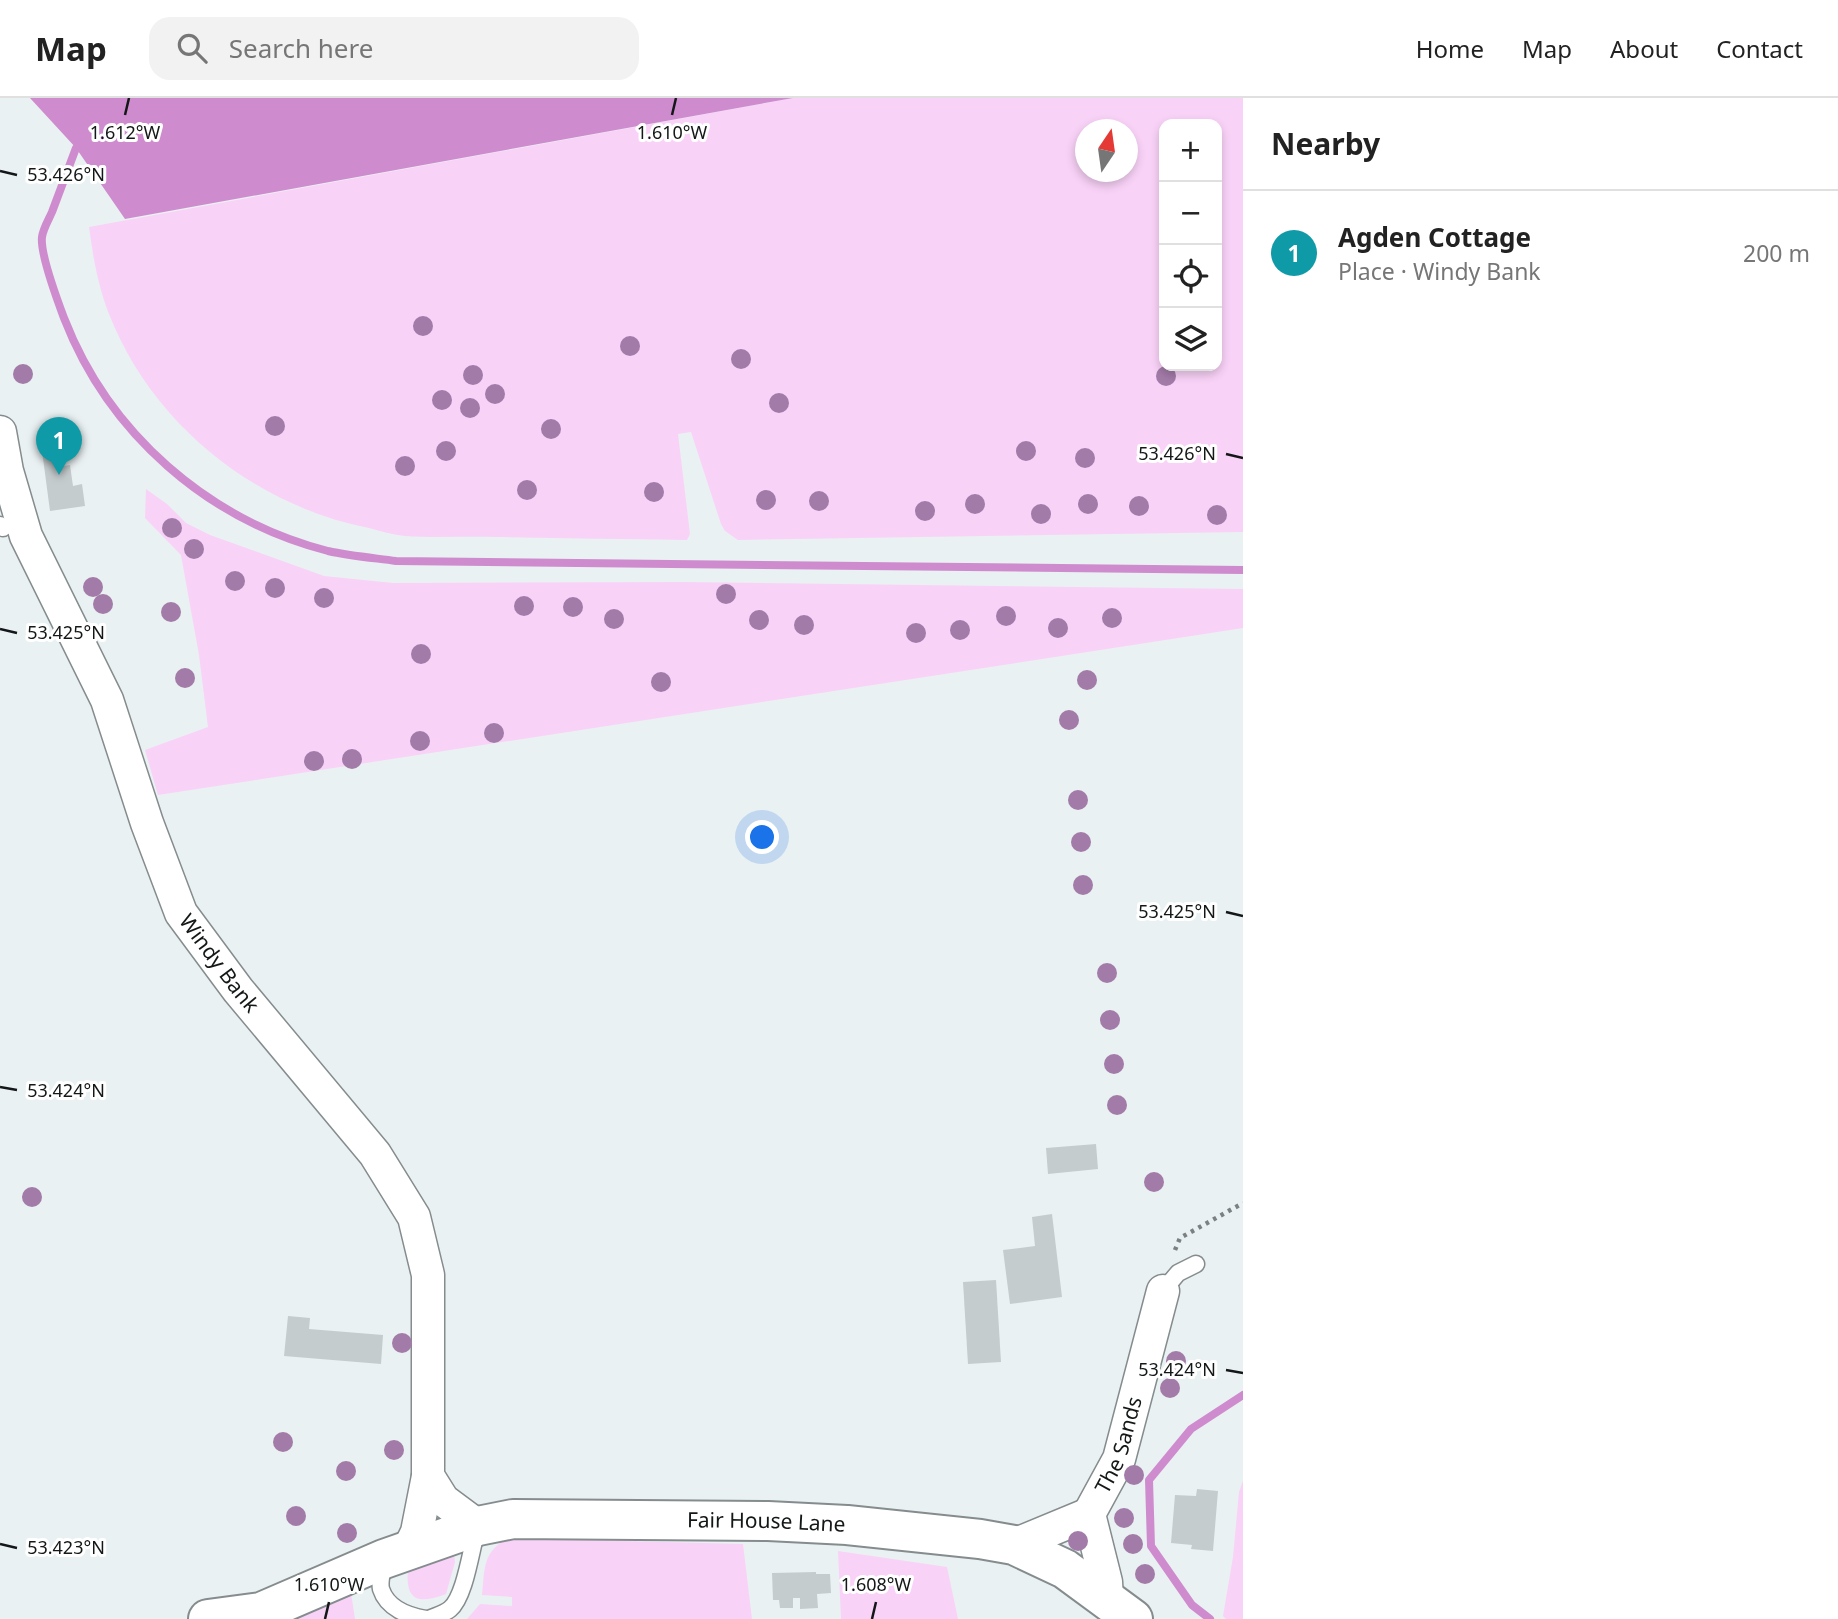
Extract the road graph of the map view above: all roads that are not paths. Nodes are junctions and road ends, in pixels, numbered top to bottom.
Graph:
1 (0, 432) edge
2 (1196, 1264) dead end
3 (1163, 1291) joint
4 (428, 1476) junction
5 (1089, 1514) junction
6 (478, 1527) junction
7 (1014, 1545) junction
8 (396, 1555) junction
9 (1120, 1610) edge
10 (208, 1619) edge
11 (427, 1619) edge

1 - 4 street, Windy Bank
2 - 3 lane
3 - 5 street, The Sands
4 - 6 street
4 - 8 street, Windy Bank
5 - 7 street, The Sands
5 - 9 street, The Sands
6 - 7 street, Fair House Lane
6 - 8 street, Fair House Lane
6 - 11 lane
7 - 9 street, Fair House Lane
8 - 10 street, Fair House Lane
8 - 11 lane

